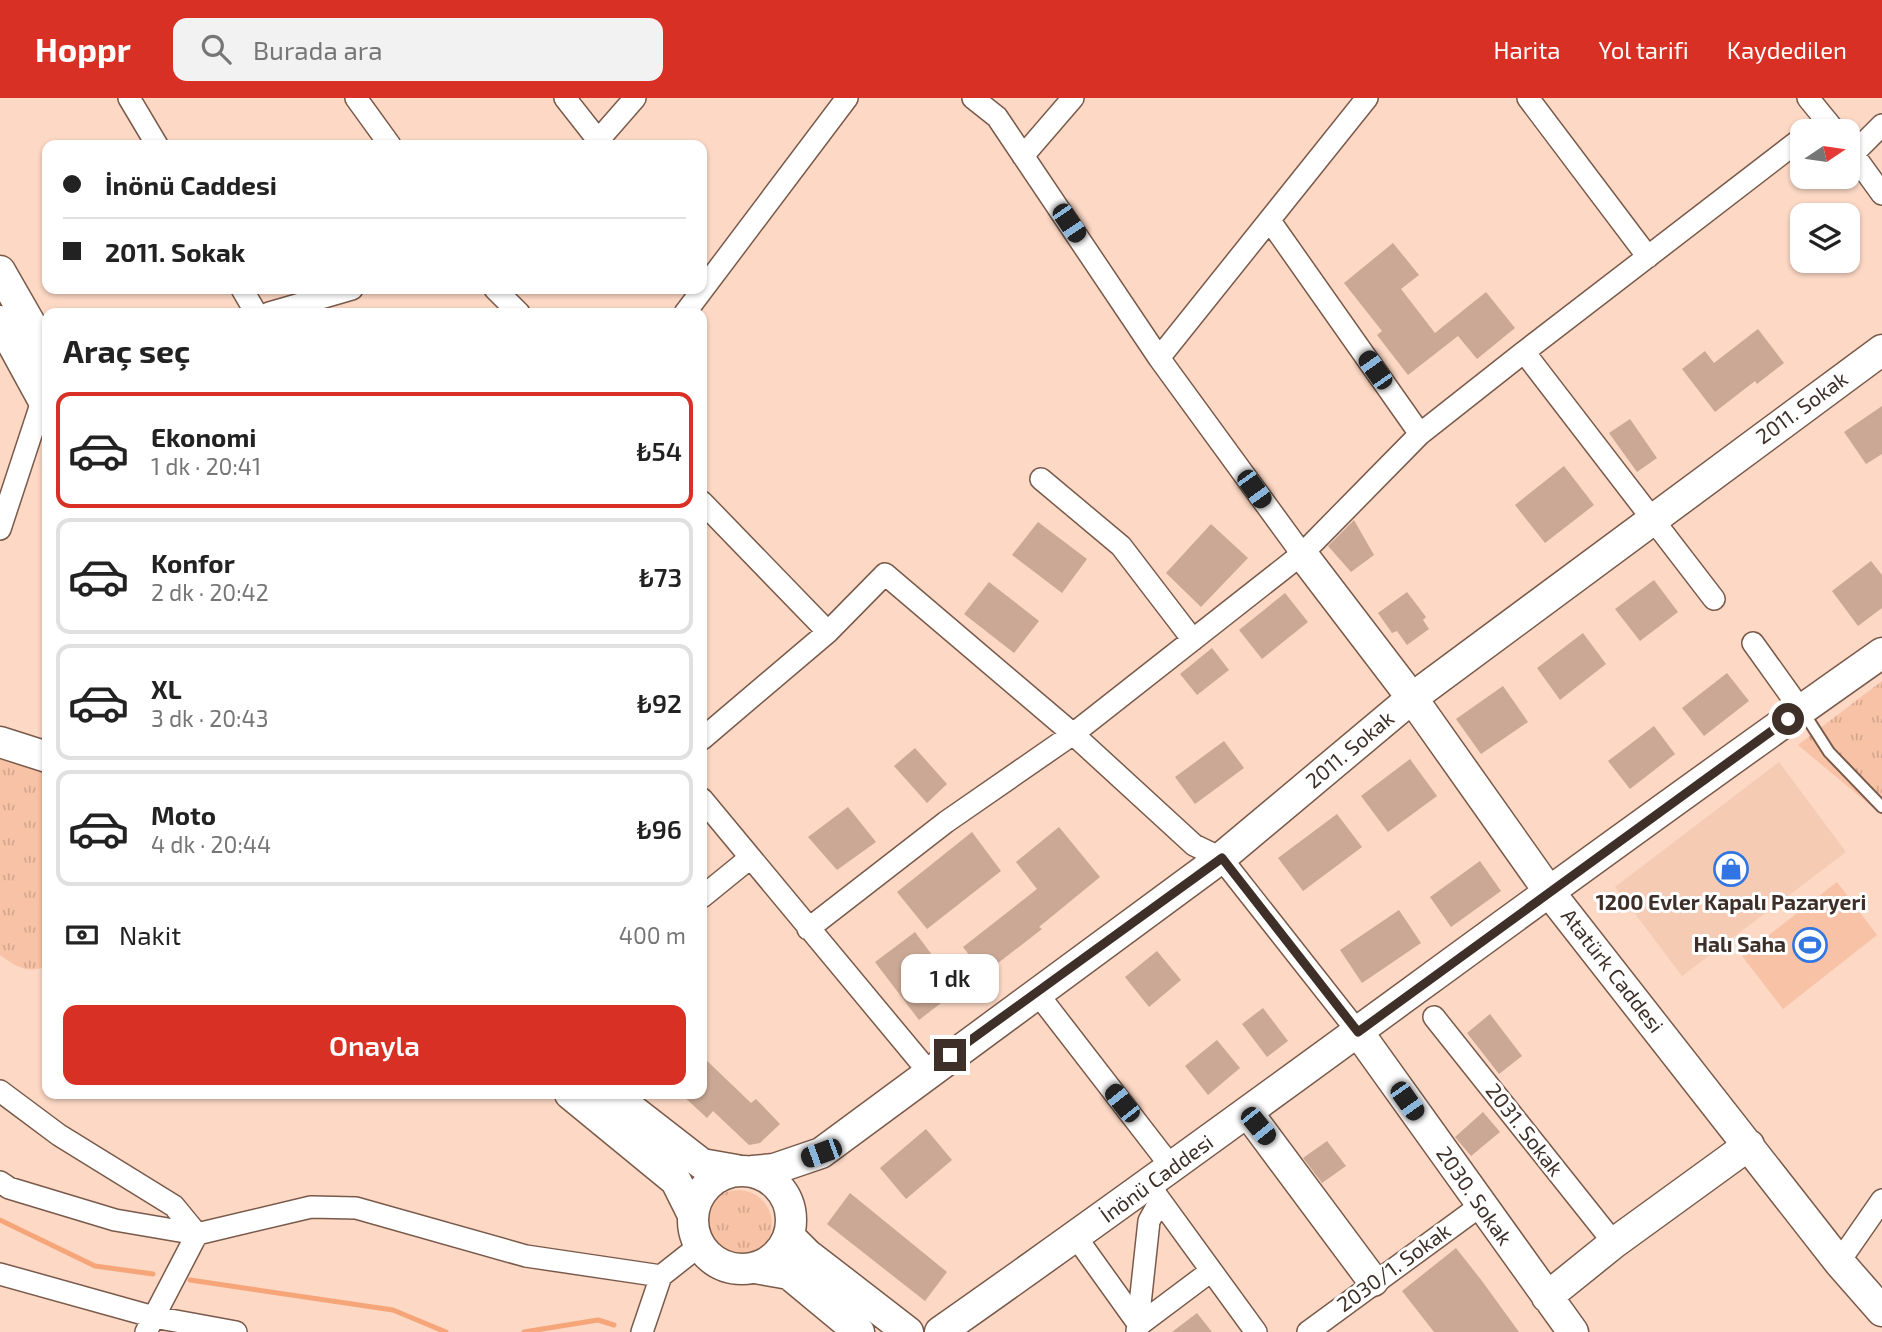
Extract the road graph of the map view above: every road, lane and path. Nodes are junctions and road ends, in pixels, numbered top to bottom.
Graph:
1 (129, 98) edge
2 (356, 98) edge
3 (565, 98) edge
4 (635, 98) edge
5 (847, 98) edge
6 (973, 98) edge
7 (1073, 98) edge
8 (1367, 98) edge
9 (1528, 98) edge
10 (1808, 98) edge
11 (1820, 119) edge
12 (1882, 125) edge
13 (154, 140) edge
14 (386, 140) edge
15 (594, 140) edge
16 (599, 140) edge
17 (1860, 143) edge
18 (1790, 147) edge
19 (1023, 156) junction
20 (1860, 163) edge
21 (1882, 194) edge
22 (1270, 221) junction
23 (1648, 257) junction
24 (0, 271) edge
25 (707, 284) edge
26 (335, 294) edge
27 (500, 294) edge
28 (699, 294) edge
29 (286, 308) edge
30 (514, 308) edge
31 (689, 308) edge
32 (2, 328) edge
33 (42, 344) edge
34 (1882, 350) edge
35 (1524, 352) junction
36 (1159, 358) junction
37 (42, 393) edge
38 (42, 407) edge
39 (1420, 434) junction
40 (1041, 479) dead end
41 (707, 507) edge
42 (1654, 520) junction
43 (0, 529) edge
44 (1302, 554) junction
45 (1714, 599) dead end
46 (828, 632) junction
47 (1193, 640) junction
48 (1753, 643) dead end
49 (1882, 653) edge
50 (1412, 698) junction
51 (1801, 710) junction
52 (1073, 734) junction
53 (707, 735) edge
54 (0, 742) edge
55 (42, 755) edge
56 (707, 805) edge
57 (1882, 807) edge
58 (750, 858) junction
59 (1222, 858) junction
60 (1550, 892) junction
61 (707, 893) edge
62 (808, 929) junction
63 (1037, 993) junction
64 (1434, 1017) dead end
65 (1358, 1032) junction
66 (928, 1071) junction
67 (0, 1091) edge
68 (576, 1099) edge
69 (618, 1099) edge
70 (1248, 1113) junction
71 (1749, 1145) junction
72 (821, 1153) junction
73 (745, 1171) junction
74 (0, 1182) edge
75 (1161, 1185) junction
76 (1882, 1200) edge
77 (1480, 1206) junction
78 (692, 1213) junction
79 (790, 1228) junction
80 (197, 1234) junction
81 (1076, 1237) junction
82 (1614, 1243) junction
83 (699, 1246) junction
84 (1839, 1262) junction
85 (755, 1268) junction
86 (1211, 1270) junction
87 (0, 1274) edge
88 (661, 1276) junction
89 (1373, 1281) junction
90 (1547, 1297) junction
91 (1882, 1311) edge
92 (150, 1325) edge
93 (1138, 1329) edge
94 (236, 1332) edge
95 (642, 1332) edge
96 (859, 1332) edge
97 (908, 1332) edge
98 (940, 1332) edge
99 (1256, 1332) edge
100 (1308, 1332) edge
101 (1573, 1332) edge

1 - 13 street
2 - 14 street
3 - 15 street
4 - 16 street
5 - 25 street
6 - 19 street
7 - 19 street
8 - 22 street
9 - 23 street
10 - 11 street
12 - 17 street
18 - 23 street
19 - 36 street
20 - 21 street
22 - 36 street
22 - 39 street
23 - 35 street
24 - 33 street
26 - 29 street
27 - 30 street
28 - 31 street
32 - 37 street
34 - 42 street, 2011. Sokak
35 - 39 street
35 - 42 street
36 - 44 street
38 - 43 street
39 - 44 street
40 - 47 street
41 - 46 street
42 - 45 street
42 - 50 street, 2011. Sokak
44 - 47 street
44 - 50 street, Atatürk Caddesi
46 - 52 street
46 - 53 street
47 - 52 street
48 - 51 street
49 - 51 street, İnönü Caddesi
50 - 59 street, 2011. Sokak
50 - 60 street, Atatürk Caddesi
51 - 57 lane
51 - 60 street, İnönü Caddesi
52 - 59 street
52 - 62 street
54 - 55 street
56 - 58 street
58 - 61 street
58 - 62 street
59 - 63 street, 2011. Sokak
59 - 65 street
60 - 65 street, İnönü Caddesi
60 - 71 street, Atatürk Caddesi
62 - 66 street
63 - 66 street, 2011. Sokak
63 - 75 street
64 - 82 street, 2031. Sokak
65 - 70 street, İnönü Caddesi
65 - 77 street, 2030. Sokak
66 - 72 street, 2011. Sokak
67 - 80 street
68 - 78 street
69 - 73 street
70 - 75 street, İnönü Caddesi
70 - 89 street
71 - 82 street
71 - 84 street, Atatürk Caddesi
72 - 73 street
72 - 79 street
73 - 78 street
73 - 79 street
74 - 80 street
75 - 81 street, İnönü Caddesi
75 - 86 street
75 - 93 street
76 - 84 street
77 - 89 street, 2030/1. Sokak
77 - 90 street, 2030. Sokak
78 - 83 street
79 - 85 street
79 - 97 street
80 - 88 street
80 - 92 street
81 - 93 street
81 - 98 street, İnönü Caddesi
82 - 90 street
83 - 85 street
83 - 88 street
84 - 91 street, Atatürk Caddesi
85 - 96 street
86 - 93 street
86 - 99 street
87 - 92 street
88 - 95 street
89 - 100 street, 2030/1. Sokak
90 - 101 street, 2030. Sokak
92 - 94 street

